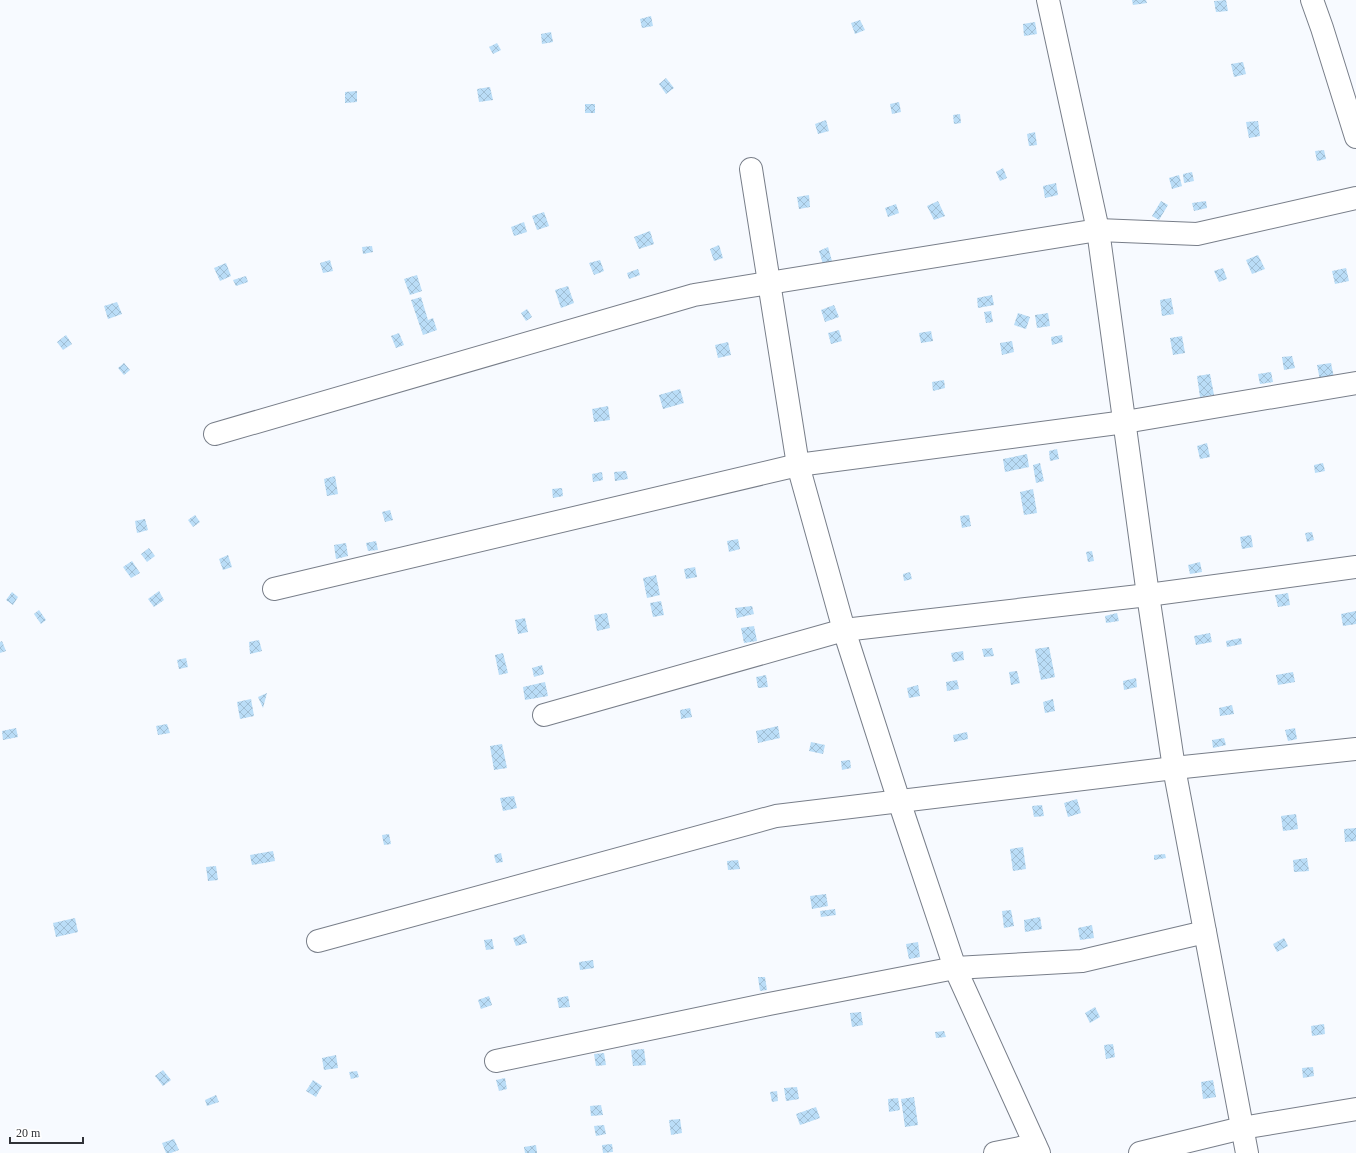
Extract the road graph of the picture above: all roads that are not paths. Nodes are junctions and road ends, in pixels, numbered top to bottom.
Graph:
1 (1048, 0) edge
2 (1312, 0) edge
3 (1356, 137) edge
4 (750, 169) dead end
5 (1356, 198) edge
6 (1098, 230) junction
7 (769, 283) junction
8 (1356, 383) edge
9 (1125, 422) junction
10 (215, 434) dead end
11 (798, 465) junction
12 (1356, 567) edge
13 (274, 589) dead end
14 (1148, 595) junction
15 (844, 630) junction
16 (544, 715) dead end
17 (1356, 749) edge
18 (1174, 768) junction
19 (899, 801) junction
20 (1205, 932) junction
21 (318, 941) dead end
22 (955, 968) junction
23 (496, 1061) dead end
24 (1356, 1109) edge
25 (1242, 1128) junction
26 (1037, 1149) edge
27 (995, 1153) edge
28 (1140, 1153) edge
29 (1247, 1153) edge

1 - 6 street
2 - 3 street
4 - 7 street
5 - 6 street
6 - 7 street
6 - 9 street
7 - 10 street
7 - 11 street
8 - 9 street
9 - 11 street
9 - 14 street
11 - 13 street
11 - 15 street
12 - 14 street
14 - 15 street
14 - 18 street
15 - 16 street
15 - 19 street
17 - 18 street
18 - 19 street
18 - 20 street
19 - 21 street
19 - 22 street
20 - 22 street
20 - 25 street
22 - 23 street
22 - 26 street
24 - 25 street
25 - 28 street
25 - 29 street
26 - 27 street

